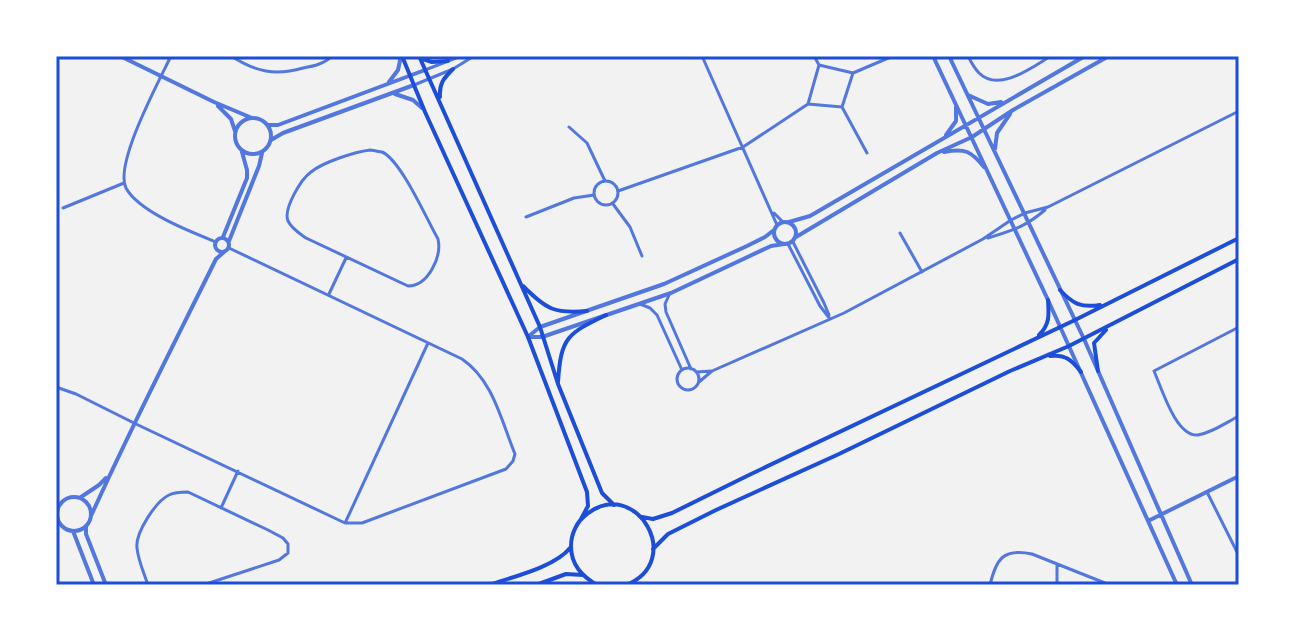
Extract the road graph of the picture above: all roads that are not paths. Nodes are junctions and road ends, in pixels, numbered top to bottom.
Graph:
1 (120, 56) edge
2 (171, 56) edge
3 (231, 56) edge
4 (332, 56) edge
5 (401, 56) edge
6 (461, 56) edge
7 (474, 56) edge
8 (702, 56) edge
9 (814, 56) edge
10 (893, 56) edge
11 (933, 56) edge
12 (949, 56) edge
13 (968, 56) edge
14 (1051, 56) edge
15 (1085, 56) edge
16 (1109, 56) edge
17 (419, 57) edge
18 (448, 61) junction
19 (819, 65) junction
20 (453, 69) junction
21 (425, 70) junction
22 (853, 73) junction
23 (162, 76) junction
24 (410, 76) junction
25 (429, 78) junction
26 (388, 83) junction
27 (414, 85) junction
28 (392, 93) junction
29 (967, 95) junction
30 (1007, 100) junction
31 (214, 102) junction
32 (440, 103) junction
33 (808, 104) junction
34 (956, 105) junction
35 (842, 107) junction
36 (1013, 110) junction
37 (1239, 111) edge
38 (425, 112) junction
39 (252, 118) junction
40 (978, 118) junction
41 (267, 125) junction
42 (966, 125) junction
43 (569, 127) dead end
44 (984, 129) junction
45 (235, 132) junction
46 (972, 137) junction
47 (271, 140) junction
48 (940, 141) junction
49 (743, 147) junction
50 (241, 150) junction
51 (262, 152) junction
52 (867, 153) dead end
53 (937, 153) junction
54 (998, 159) junction
55 (988, 172) junction
56 (605, 181) junction
57 (124, 183) junction
58 (618, 191) junction
59 (594, 195) junction
60 (613, 203) junction
61 (1048, 207) junction
62 (63, 208) dead end
63 (1025, 213) junction
64 (526, 217) dead end
65 (1011, 220) junction
66 (1029, 223) junction
67 (781, 225) junction
68 (1015, 230) junction
69 (900, 233) dead end
70 (223, 237) junction
71 (1239, 238) edge
72 (983, 239) junction
73 (229, 241) junction
74 (216, 242) junction
75 (790, 242) junction
76 (229, 248) junction
77 (217, 250) junction
78 (224, 252) junction
79 (642, 256) dead end
80 (346, 258) junction
81 (216, 259) junction
82 (1239, 259) edge
83 (922, 272) junction
84 (521, 284) junction
85 (1060, 290) junction
86 (671, 293) junction
87 (329, 296) junction
88 (1048, 300) junction
89 (640, 304) junction
90 (1106, 304) junction
91 (587, 311) junction
92 (606, 315) junction
93 (830, 319) junction
94 (1075, 320) junction
95 (1118, 321) junction
96 (1060, 326) junction
97 (540, 327) junction
98 (1239, 327) edge
99 (528, 337) junction
100 (542, 337) junction
101 (1035, 338) junction
102 (1084, 339) junction
103 (428, 343) junction
104 (1069, 346) junction
105 (1040, 358) junction
106 (691, 369) junction
107 (682, 370) junction
108 (712, 371) junction
109 (1098, 371) junction
110 (696, 372) junction
111 (1081, 372) junction
112 (699, 382) junction
113 (558, 384) junction
114 (56, 387) edge
115 (1239, 416) edge
116 (136, 424) junction
117 (238, 471) junction
118 (110, 474) junction
119 (1239, 476) edge
120 (1207, 492) junction
121 (80, 498) junction
122 (59, 503) edge
123 (614, 505) junction
124 (221, 508) junction
125 (1161, 515) junction
126 (91, 516) junction
127 (642, 517) junction
128 (581, 519) junction
129 (57, 520) edge
130 (1148, 521) junction
131 (345, 523) junction
132 (86, 527) junction
133 (73, 531) junction
134 (1239, 542) edge
135 (1234, 545) junction
136 (571, 546) junction
137 (653, 549) junction
138 (1239, 556) edge
139 (1057, 565) junction
140 (643, 574) junction
141 (583, 575) junction
142 (94, 585) edge
143 (106, 585) edge
144 (148, 585) edge
145 (203, 585) edge
146 (489, 585) edge
147 (536, 585) edge
148 (597, 585) edge
149 (626, 585) edge
150 (639, 585) edge
151 (990, 585) edge
152 (1057, 585) edge
153 (1110, 585) edge
154 (1177, 585) edge
155 (1192, 585) edge

1 - 23 street
2 - 23 street
3 - 4 street
5 - 24 main road
5 - 26 street
6 - 18 street
7 - 20 street
8 - 49 street
9 - 19 street
10 - 22 street
11 - 34 street
12 - 29 street
13 - 14 street
15 - 30 street
16 - 36 street
17 - 18 main road
17 - 21 main road
18 - 21 street
19 - 22 street
19 - 33 street
20 - 25 street
20 - 32 main road
21 - 24 street
21 - 25 main road
22 - 35 street
23 - 31 street
23 - 57 street
24 - 26 street
24 - 27 main road
25 - 27 street
25 - 32 main road
26 - 41 street
27 - 28 street
27 - 38 main road
28 - 38 street
28 - 47 street
29 - 30 street
29 - 40 street
30 - 40 street
31 - 39 street
31 - 45 street
32 - 84 main road
33 - 35 street
33 - 49 street
34 - 42 street
34 - 48 street
35 - 52 street
36 - 44 street
36 - 54 street
37 - 61 street
38 - 99 main road
39 - 41 street
39 - 45 street
40 - 42 street
40 - 44 street
41 - 47 street
42 - 46 street
42 - 48 street
43 - 56 street
44 - 46 street
44 - 54 street
45 - 50 street
46 - 53 street
46 - 55 street
47 - 51 street
48 - 67 street
49 - 58 street
49 - 67 street
50 - 51 street
50 - 70 street
51 - 73 street
53 - 55 street
53 - 75 street
54 - 63 street
55 - 65 street
56 - 58 street
56 - 59 street
57 - 62 street
57 - 74 street
58 - 60 street
59 - 60 street
59 - 64 street
60 - 79 street
61 - 63 street
61 - 66 street
63 - 65 street
63 - 66 street
65 - 68 street
65 - 72 street
66 - 68 street
66 - 85 street
67 - 75 street
67 - 75 street
67 - 91 street
68 - 72 street
68 - 88 street
69 - 83 street
70 - 73 street
70 - 74 street
71 - 90 main road
72 - 83 street
73 - 76 street
74 - 77 street
75 - 86 street
75 - 93 street
76 - 78 street
76 - 87 street
77 - 78 street
77 - 81 street
78 - 81 street
80 - 80 street
80 - 87 street
81 - 116 street
82 - 95 main road
83 - 93 street
84 - 91 main road
84 - 97 main road
85 - 90 main road
85 - 94 street
86 - 89 street
86 - 106 street
87 - 103 street
88 - 96 street
88 - 101 main road
89 - 92 street
89 - 107 street
90 - 94 main road
91 - 97 street
92 - 100 street
92 - 113 main road
93 - 108 street
94 - 96 main road
94 - 102 street
95 - 102 main road
95 - 109 main road
96 - 101 main road
96 - 104 street
97 - 99 street
97 - 100 main road
98 - 115 street
99 - 100 street
99 - 128 main road
100 - 113 main road
101 - 127 main road
102 - 104 main road
102 - 109 street
103 - 131 street
103 - 131 street
104 - 105 main road
104 - 111 street
105 - 111 main road
105 - 137 main road
106 - 107 street
106 - 110 street
107 - 112 street
108 - 110 street
108 - 112 street
109 - 125 street
110 - 112 street
111 - 130 street
113 - 123 main road
114 - 116 street
116 - 117 street
116 - 118 street
117 - 124 street
117 - 131 street
118 - 121 street
118 - 126 street
119 - 120 street
120 - 125 street
120 - 135 street
121 - 122 street
121 - 126 street
122 - 129 street
123 - 127 main road
123 - 128 main road
124 - 144 street
124 - 145 street
125 - 130 street
125 - 155 street
126 - 132 street
127 - 137 main road
128 - 136 main road
129 - 133 street
130 - 154 street
132 - 133 street
132 - 143 street
133 - 142 street
134 - 135 street
135 - 138 street
136 - 141 main road
136 - 146 main road
137 - 140 main road
139 - 151 street
139 - 152 street
139 - 153 street
140 - 149 main road
140 - 150 main road
141 - 147 main road
141 - 148 main road

